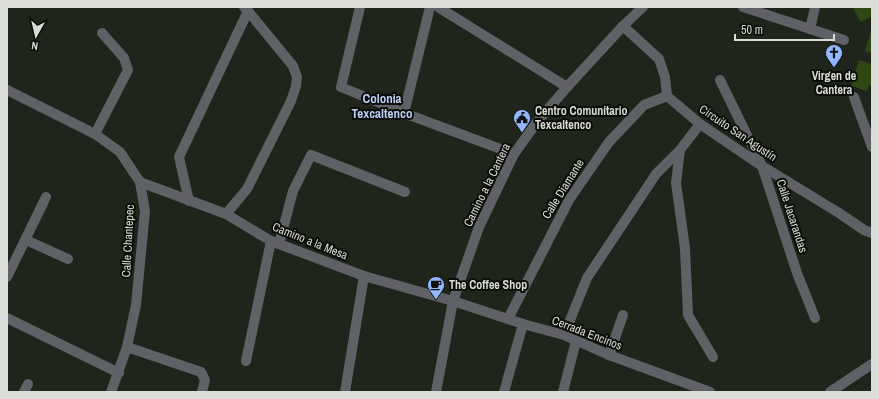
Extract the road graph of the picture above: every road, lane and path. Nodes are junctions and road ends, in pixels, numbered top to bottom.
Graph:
1 (360, 7) edge
2 (430, 7) edge
3 (438, 7) edge
4 (643, 7) edge
5 (815, 7) edge
6 (747, 8) edge
7 (246, 9) edge
8 (623, 26) junction
9 (810, 29) junction
10 (102, 33) dead end
11 (844, 40) dead end
12 (720, 80) dead end
13 (566, 87) junction
14 (7, 90) edge
15 (667, 96) junction
16 (854, 97) dead end
17 (404, 112) junction
18 (700, 124) junction
19 (96, 134) junction
20 (872, 147) edge
21 (680, 150) junction
22 (514, 154) junction
23 (762, 166) junction
24 (140, 182) junction
25 (405, 192) dead end
26 (46, 197) dead end
27 (189, 201) junction
28 (226, 214) junction
29 (872, 233) edge
30 (26, 240) junction
31 (275, 242) junction
32 (68, 259) dead end
33 (364, 276) junction
34 (7, 277) edge
35 (453, 301) junction
36 (623, 315) dead end
37 (7, 318) edge
38 (815, 318) dead end
39 (508, 319) junction
40 (523, 324) junction
41 (564, 335) junction
42 (576, 341) junction
43 (127, 347) junction
44 (609, 355) junction
45 (712, 357) dead end
46 (246, 361) dead end
47 (872, 364) edge
48 (119, 373) junction
49 (111, 392) edge
50 (202, 392) edge
51 (345, 392) edge
52 (436, 392) edge
53 (504, 392) edge
54 (563, 392) edge
55 (710, 392) edge
56 (830, 392) edge

1 - 17 street
2 - 17 street
3 - 13 street
4 - 8 street, Camino a la Cantera
5 - 9 street
6 - 9 street
7 - 27 street
7 - 28 street
8 - 13 street, Camino a la Cantera
8 - 15 street
9 - 11 street
10 - 19 street
12 - 23 street, Calle Jacarandas
13 - 22 street, Camino a la Cantera
14 - 19 street, Calle Chantepec
15 - 18 street, Circuito San Agustín
15 - 39 street, Calle Diamante
16 - 20 street
17 - 22 street
18 - 21 street
18 - 23 street, Circuito San Agustín
19 - 24 street, Calle Chantepec
21 - 41 street
21 - 45 street
22 - 35 street, Camino a la Cantera
23 - 29 street, Circuito San Agustín
23 - 38 street, Calle Jacarandas
24 - 27 street, Camino a la Mesa
24 - 43 street, Calle Chantepec
25 - 31 street
26 - 30 street
27 - 28 street, Camino a la Mesa
28 - 31 street, Camino a la Mesa
30 - 32 street
30 - 34 street
31 - 33 street, Camino a la Mesa
31 - 46 street
33 - 35 street, Camino a la Mesa
33 - 51 street
35 - 39 street, Cerrada Encinos
35 - 52 street, Camino a la Cantera
36 - 44 street
37 - 48 street
39 - 40 street, Cerrada Encinos
40 - 41 street, Cerrada Encinos
40 - 53 street
41 - 42 street, Cerrada Encinos
42 - 44 street, Cerrada Encinos
42 - 54 street
43 - 48 street, Calle Chantepec
43 - 50 street
44 - 55 street, Cerrada Encinos
47 - 56 street
48 - 49 street, Calle Chantepec

